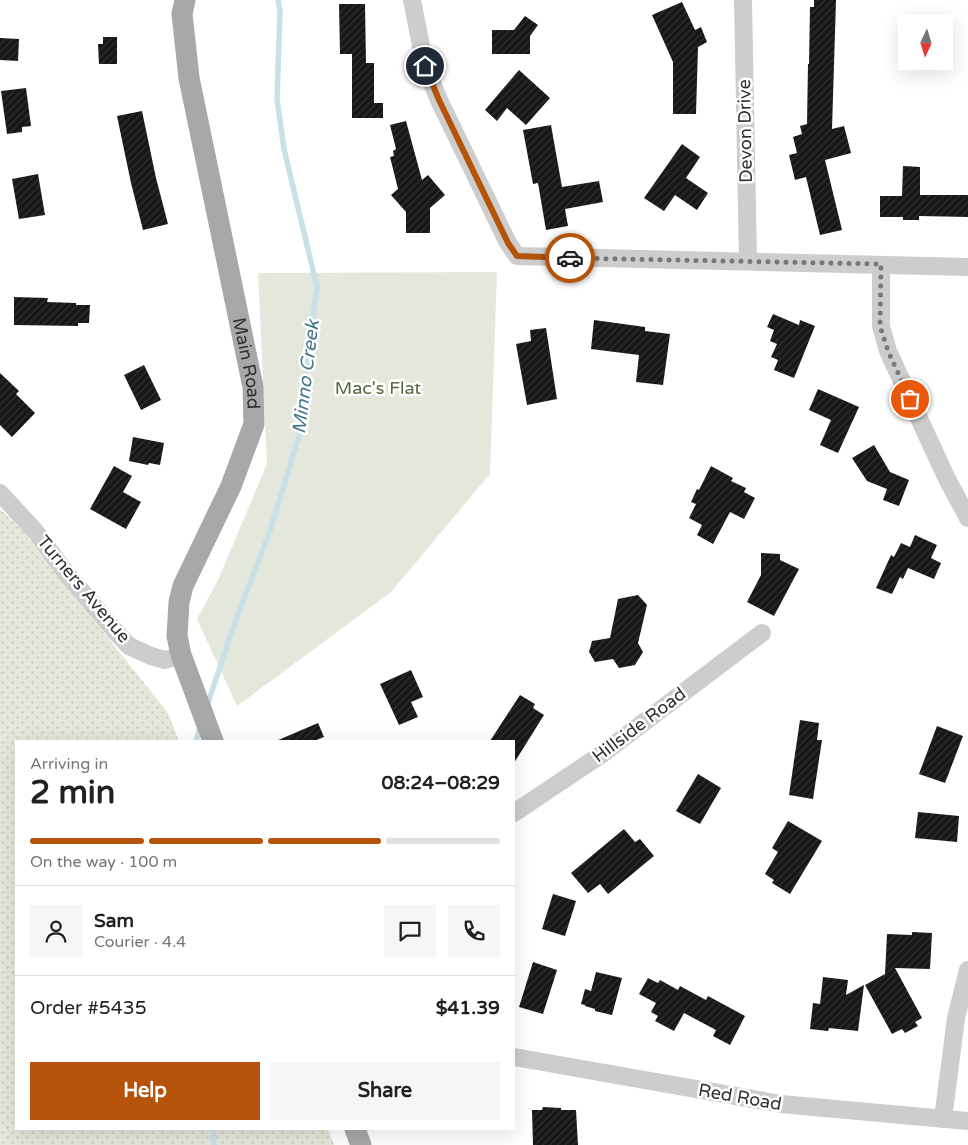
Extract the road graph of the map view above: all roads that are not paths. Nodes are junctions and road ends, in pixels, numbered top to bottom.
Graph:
1 (185, 0) edge
2 (412, 0) edge
3 (743, 0) edge
4 (748, 261) junction
5 (881, 264) junction
6 (968, 267) edge
7 (0, 493) edge
8 (968, 518) edge
9 (762, 633) dead end
10 (181, 655) junction
11 (211, 736) edge
12 (515, 812) edge
13 (968, 970) edge
14 (515, 1057) edge
15 (943, 1119) junction
16 (968, 1121) edge
17 (355, 1130) edge
18 (361, 1145) edge

1 - 10 main road, Main Road
2 - 4 street
3 - 4 street, Devon Drive
4 - 5 street
5 - 6 street
5 - 8 street
7 - 10 street, Turners Avenue
9 - 12 street, Hillside Road
10 - 11 main road, Main Road
13 - 15 street
14 - 15 street, Red Road
15 - 16 street, Red Road
17 - 18 main road

